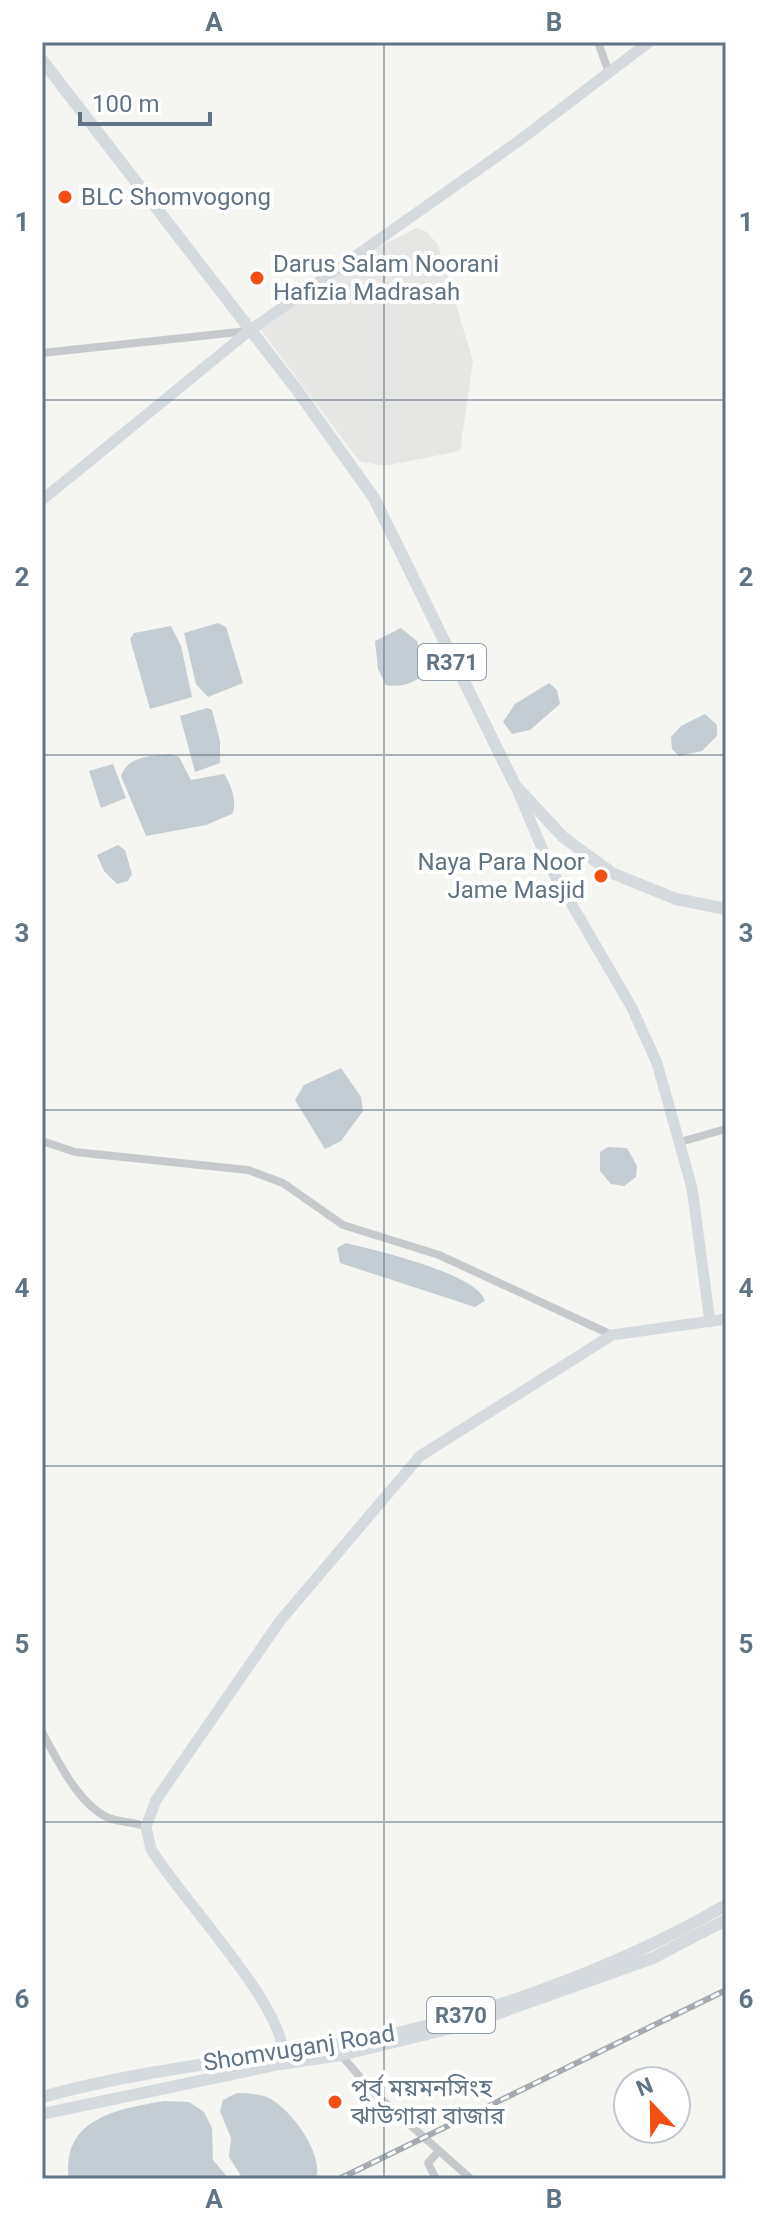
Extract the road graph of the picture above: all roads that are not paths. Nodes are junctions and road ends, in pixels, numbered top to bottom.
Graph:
1 (598, 42) edge
2 (649, 42) edge
3 (42, 60) edge
4 (609, 73) junction
5 (249, 331) junction
6 (42, 353) edge
7 (42, 500) edge
8 (515, 785) junction
9 (726, 909) edge
10 (726, 1129) edge
11 (42, 1141) edge
12 (680, 1142) junction
13 (726, 1319) edge
14 (710, 1322) junction
15 (612, 1335) junction
16 (42, 1732) edge
17 (146, 1827) junction
18 (726, 1905) edge
19 (726, 1920) edge
20 (284, 2050) junction
21 (341, 2055) junction
22 (280, 2064) junction
23 (42, 2097) edge
24 (42, 2114) edge
25 (438, 2152) junction
26 (436, 2179) edge
27 (471, 2179) edge

1 - 4 street
2 - 4 street
3 - 5 main road, R371
4 - 5 street
5 - 6 street
5 - 7 street
5 - 8 main road, R371
8 - 9 main road, R371
8 - 12 street
10 - 12 street
11 - 15 street
12 - 14 street
13 - 14 street
14 - 15 street
15 - 17 street
16 - 17 street
17 - 20 street
18 - 20 main road, Shomvuganj Road / R370
19 - 21 main road, Shomvuganj Road / R370
20 - 22 street
20 - 23 main road, Shomvuganj Road / R370
21 - 22 main road, Shomvuganj Road / R370
21 - 25 street
22 - 24 main road, Shomvuganj Road / R370
25 - 26 street
25 - 27 street

